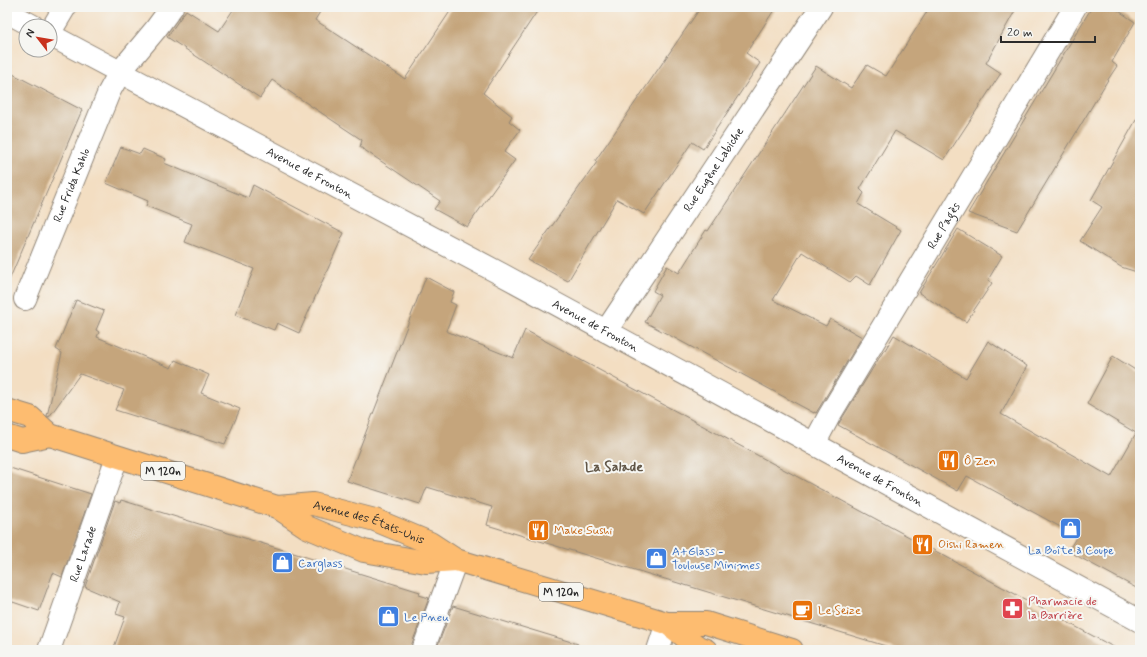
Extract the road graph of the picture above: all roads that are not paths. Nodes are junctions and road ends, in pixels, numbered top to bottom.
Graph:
1 (65, 7) edge
2 (172, 7) edge
3 (821, 7) edge
4 (1075, 7) edge
5 (7, 12) edge
6 (18, 18) edge
7 (58, 19) edge
8 (58, 39) edge
9 (120, 72) junction
10 (25, 299) dead end
11 (606, 331) junction
12 (7, 410) edge
13 (50, 435) junction
14 (7, 436) edge
15 (814, 444) junction
16 (117, 457) junction
17 (277, 507) junction
18 (456, 560) junction
19 (1140, 621) edge
20 (667, 623) junction
21 (49, 650) edge
22 (424, 650) edge
23 (658, 650) edge
24 (706, 650) edge
25 (792, 650) edge

1 - 7 street
2 - 9 street, Rue Frida Kahlo
3 - 11 street, Rue Eugène Labiche
4 - 15 street, Rue Pagès
5 - 6 street
8 - 9 street, Avenue de Fronton
9 - 10 street, Rue Frida Kahlo
9 - 11 street, Avenue de Fronton
11 - 15 street, Avenue de Fronton
12 - 13 main road, Avenue des États-Unis / M 120n
13 - 14 main road
13 - 16 main road, Avenue des États-Unis / M 120n
15 - 19 street, Avenue de Fronton
16 - 17 main road, Avenue des États-Unis / M 120n
16 - 21 street, Rue Larade
17 - 18 main road, Avenue des États-Unis / M 120n
17 - 18 main road, Avenue des États-Unis / M 120n
18 - 20 main road, Avenue des États-Unis / M 120n
18 - 22 street
20 - 23 street
20 - 24 main road, Avenue des États-Unis / M 120n
20 - 25 main road, Avenue des États-Unis / M 120n

